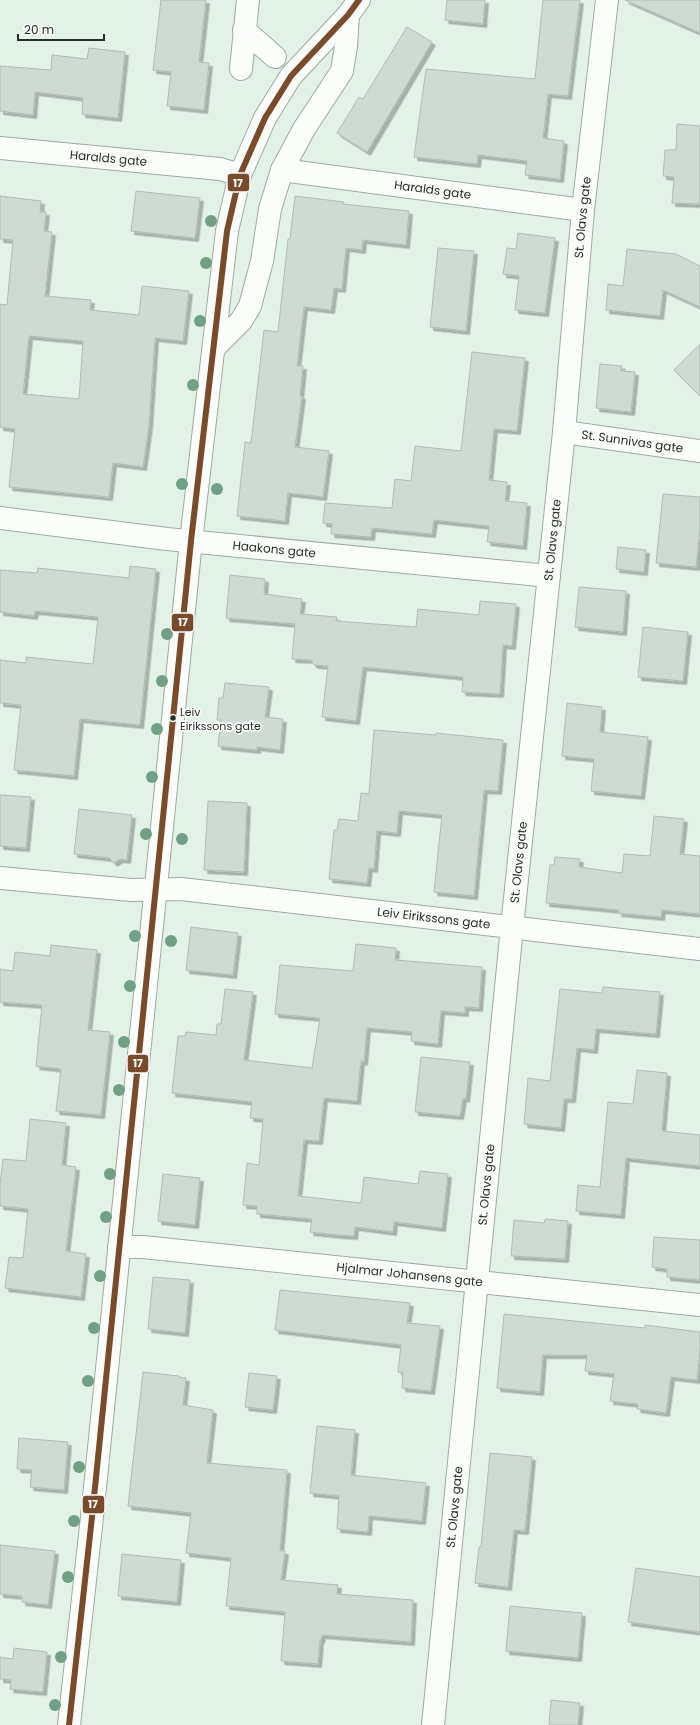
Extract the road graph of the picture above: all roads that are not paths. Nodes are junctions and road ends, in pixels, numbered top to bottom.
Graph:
1 (248, 0) edge
2 (607, 0) edge
3 (353, 7) edge
4 (244, 30) junction
5 (275, 57) dead end
6 (241, 68) dead end
7 (0, 148) edge
8 (282, 170) junction
9 (240, 175) junction
10 (583, 210) junction
11 (214, 348) junction
12 (564, 432) junction
13 (700, 451) edge
14 (0, 518) edge
15 (191, 541) junction
16 (549, 576) junction
17 (0, 878) edge
18 (156, 890) junction
19 (512, 927) junction
20 (700, 949) edge
21 (119, 1248) junction
22 (478, 1282) junction
23 (700, 1305) edge
24 (69, 1725) edge
25 (433, 1725) edge

1 - 4 street
2 - 10 street, St. Olavs gate
3 - 8 street
3 - 9 street
4 - 5 street
4 - 6 street
7 - 9 street, Haralds gate
8 - 10 street, Haralds gate
8 - 11 street
9 - 11 street
10 - 12 street, St. Olavs gate
11 - 15 street
12 - 13 street, St. Sunnivas gate
12 - 16 street, St. Olavs gate
14 - 15 street, Haakons gate
15 - 16 street, Haakons gate
15 - 18 street
16 - 19 street, St. Olavs gate
17 - 18 street, Leiv Eirikssons gate
18 - 19 street, Leiv Eirikssons gate
18 - 21 street
19 - 20 street, Leiv Eirikssons gate
19 - 22 street, St. Olavs gate
21 - 22 street, Hjalmar Johansens gate
21 - 24 street
22 - 23 street, Hjalmar Johansens gate
22 - 25 street, St. Olavs gate

